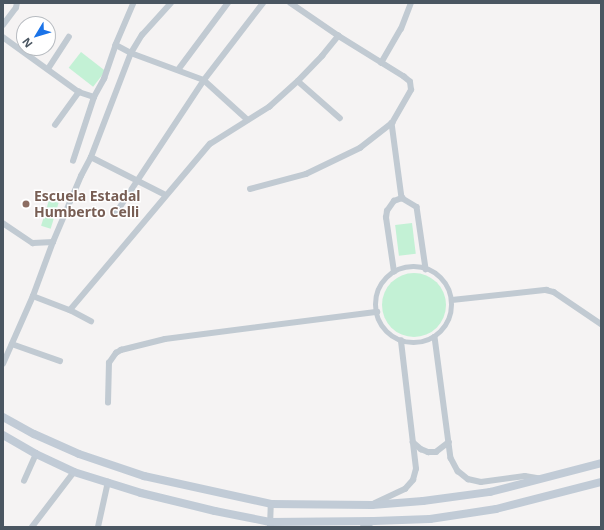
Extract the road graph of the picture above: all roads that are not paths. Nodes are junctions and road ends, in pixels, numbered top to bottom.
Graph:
1 (17, 3) edge
2 (134, 3) edge
3 (171, 3) edge
4 (228, 3) edge
5 (262, 3) edge
6 (290, 3) edge
7 (411, 3) edge
8 (3, 25) edge
9 (338, 36) junction
10 (3, 37) edge
11 (69, 37) dead end
12 (116, 46) junction
13 (131, 53) junction
14 (381, 63) junction
15 (48, 69) junction
16 (178, 70) junction
17 (204, 80) junction
18 (298, 81) junction
19 (79, 92) junction
20 (94, 97) junction
21 (340, 118) dead end
22 (248, 120) junction
23 (392, 123) junction
24 (56, 125) dead end
25 (91, 157) junction
26 (73, 161) dead end
27 (137, 181) junction
28 (250, 189) dead end
29 (166, 195) junction
30 (402, 198) junction
31 (116, 213) dead end
32 (3, 223) edge
33 (53, 242) junction
34 (426, 269) junction
35 (394, 272) junction
36 (33, 296) junction
37 (452, 300) junction
38 (70, 310) junction
39 (377, 312) junction
40 (91, 321) dead end
41 (601, 324) edge
42 (435, 337) junction
43 (401, 341) junction
44 (12, 344) junction
45 (60, 362) dead end
46 (3, 364) edge
47 (108, 404) dead end
48 (3, 417) edge
49 (3, 435) edge
50 (413, 442) junction
51 (449, 442) junction
52 (36, 454) junction
53 (601, 463) edge
54 (74, 472) junction
55 (542, 478) junction
56 (24, 481) dead end
57 (108, 482) junction
58 (601, 482) edge
59 (271, 504) junction
60 (368, 505) junction
61 (374, 521) junction
62 (270, 524) edge
63 (292, 525) edge
64 (32, 527) edge
65 (98, 527) edge
66 (363, 527) edge

1 - 8 street
2 - 12 street
3 - 13 street
4 - 16 street
5 - 17 street
6 - 9 street
7 - 14 street
9 - 14 street
9 - 18 street
10 - 15 street
11 - 15 street
12 - 13 street
12 - 20 street
13 - 16 street
13 - 25 street
14 - 23 street
15 - 19 street
16 - 17 street
17 - 22 street
17 - 27 street
18 - 21 street
18 - 22 street
19 - 20 street
19 - 24 street
20 - 26 street
22 - 29 street
23 - 28 street
23 - 30 street
25 - 27 street
25 - 33 street
27 - 29 street
27 - 31 street
29 - 38 street
30 - 34 street
30 - 35 street
32 - 33 street
33 - 36 street
34 - 35 street
34 - 37 street
35 - 39 street
36 - 38 street
36 - 44 street
37 - 41 street
37 - 42 street
38 - 40 street
39 - 43 street
39 - 47 street
42 - 43 street
42 - 51 street
43 - 50 street
44 - 45 street
44 - 46 street
48 - 59 main road
49 - 52 main road
50 - 51 street
50 - 60 street
51 - 55 street
52 - 54 main road
52 - 56 street
53 - 55 main road
54 - 57 main road
54 - 64 street
55 - 60 main road
57 - 62 main road
57 - 65 street
58 - 61 main road
59 - 60 main road
59 - 62 street
61 - 63 main road
61 - 66 street
62 - 63 main road

